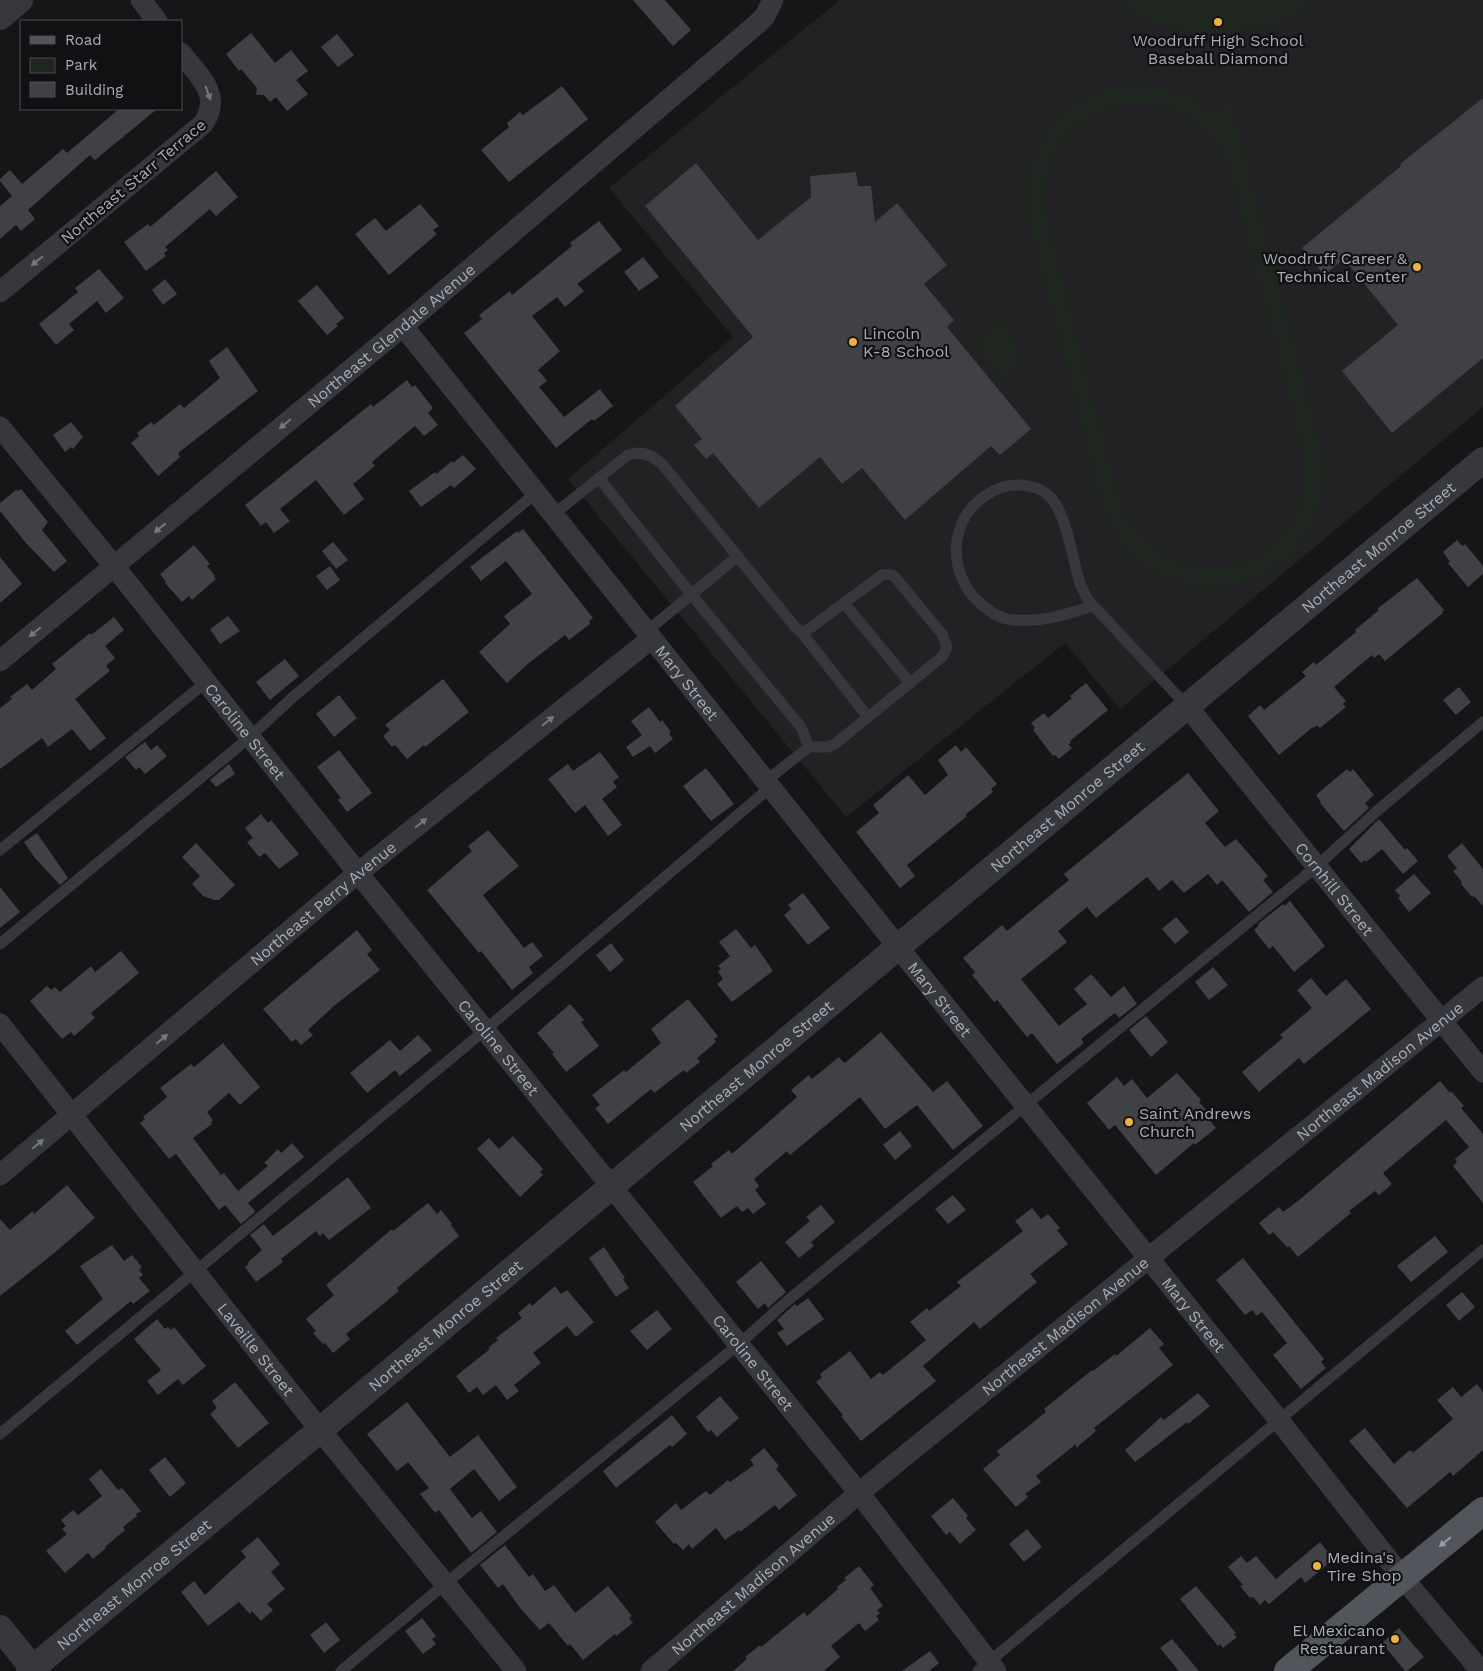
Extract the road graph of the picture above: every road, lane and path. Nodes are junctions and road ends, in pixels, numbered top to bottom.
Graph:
1 (20, 0) edge
2 (141, 0) edge
3 (773, 0) edge
4 (0, 17) edge
5 (156, 20) edge
6 (182, 54) edge
7 (0, 292) edge
8 (403, 326) junction
9 (0, 427) edge
10 (1481, 466) edge
11 (599, 478) junction
12 (537, 492) junction
13 (554, 514) junction
14 (738, 556) junction
15 (114, 566) junction
16 (692, 594) junction
17 (844, 604) junction
18 (1093, 606) junction
19 (801, 632) junction
20 (650, 634) junction
21 (0, 661) edge
22 (206, 682) junction
23 (910, 683) junction
24 (1187, 706) junction
25 (868, 717) junction
26 (1483, 722) edge
27 (250, 737) junction
28 (809, 747) junction
29 (769, 783) junction
30 (0, 850) edge
31 (1317, 866) junction
32 (358, 873) junction
33 (0, 944) edge
34 (898, 947) junction
35 (1483, 987) edge
36 (1442, 1020) junction
37 (0, 1024) edge
38 (485, 1030) junction
39 (1483, 1072) edge
40 (1026, 1106) junction
41 (72, 1115) junction
42 (0, 1175) edge
43 (611, 1186) junction
44 (1483, 1250) edge
45 (1149, 1260) junction
46 (196, 1272) junction
47 (739, 1344) junction
48 (1278, 1419) junction
49 (320, 1430) junction
50 (0, 1434) edge
51 (859, 1493) junction
52 (1483, 1511) edge
53 (1402, 1577) junction
54 (445, 1584) junction
55 (0, 1628) edge
56 (987, 1668) edge
57 (32, 1670) edge
58 (341, 1671) edge
59 (516, 1671) edge
60 (651, 1671) edge
61 (1288, 1671) edge
62 (1481, 1671) edge

1 - 4 street
2 - 5 street
3 - 8 street, Northeast Glendale Avenue
6 -> 7 street, Northeast Starr Terrace
8 - 12 street, Mary Street
8 -> 15 street, Northeast Glendale Avenue
9 - 15 street, Caroline Street
10 - 24 street, Northeast Monroe Street
11 - 13 lane
11 - 14 lane
11 - 16 lane
12 - 13 street, Mary Street
12 - 27 lane
13 - 20 street, Mary Street
14 - 16 lane
14 - 19 lane
15 -> 21 street, Northeast Glendale Avenue
15 - 22 street, Caroline Street
16 - 20 lane
16 - 28 lane
17 - 19 lane
17 - 23 lane
17 - 23 lane
18 - 18 lane
18 - 24 lane
19 - 25 lane
20 - 29 street, Mary Street
32 -> 20 street, Northeast Perry Avenue
22 - 27 street, Caroline Street
22 - 30 lane
23 - 25 lane
24 - 31 street, Cornhill Street
24 - 34 street, Northeast Monroe Street
25 - 28 lane
26 - 31 lane
27 - 32 street, Caroline Street
27 - 33 lane
28 - 29 lane
29 - 34 street, Mary Street
29 - 38 lane
31 - 36 street, Cornhill Street
31 - 40 lane
32 - 38 street, Caroline Street
41 -> 32 street, Northeast Perry Avenue
34 - 40 street, Mary Street
34 - 43 street, Northeast Monroe Street
35 - 36 street, Northeast Madison Avenue
36 - 39 street, Cornhill Street
36 - 45 street, Northeast Madison Avenue
37 - 41 street, Laveille Street
38 - 43 street, Caroline Street
38 - 46 lane
40 - 45 street, Mary Street
40 - 47 lane
42 -> 41 street, Northeast Perry Avenue
41 - 46 street, Laveille Street
43 - 47 street, Caroline Street
43 - 49 street, Northeast Monroe Street
44 - 48 lane
45 - 48 street, Mary Street
45 - 51 street, Northeast Madison Avenue
46 - 49 street, Laveille Street
46 - 50 lane
47 - 51 street, Caroline Street
47 - 54 lane
48 - 53 street, Mary Street
48 - 56 lane
49 - 54 street, Laveille Street
49 - 57 street, Northeast Monroe Street
51 - 56 street, Caroline Street
51 - 60 street, Northeast Madison Avenue
52 -> 53 main road
53 - 61 main road
53 - 62 street, Mary Street
54 - 58 lane
54 - 59 street, Laveille Street
55 - 57 street

